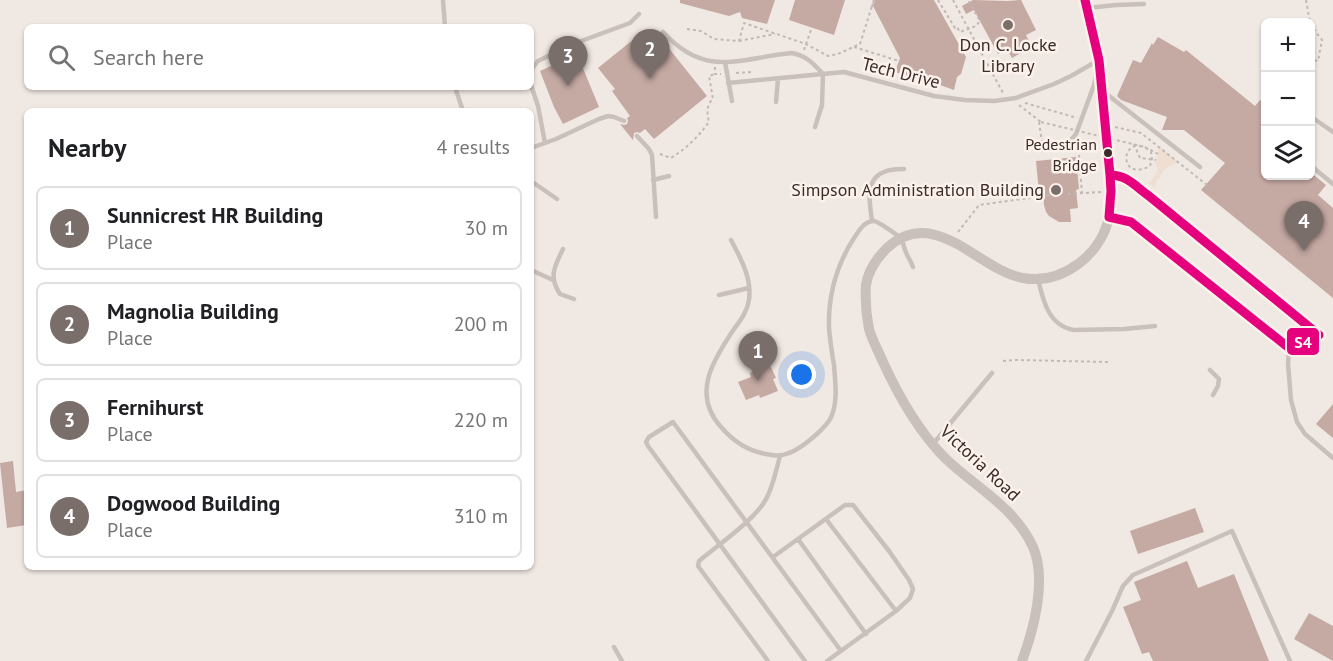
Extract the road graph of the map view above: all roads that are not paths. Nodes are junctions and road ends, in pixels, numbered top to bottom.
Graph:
1 (443, 3) edge
2 (1086, 4) edge
3 (1144, 4) dead end
4 (639, 14) dead end
5 (445, 24) edge
6 (663, 32) dead end
7 (1099, 60) junction
8 (725, 62) junction
9 (534, 66) edge
10 (824, 74) junction
11 (778, 79) junction
12 (728, 83) junction
13 (456, 90) edge
14 (532, 90) edge
15 (1102, 91) junction
16 (732, 100) dead end
17 (776, 102) dead end
18 (462, 108) edge
19 (1315, 119) edge
20 (624, 121) dead end
21 (815, 127) dead end
22 (1333, 132) edge
23 (637, 136) dead end
24 (545, 142) junction
25 (534, 147) edge
26 (1042, 149) dead end
27 (1200, 167) dead end
28 (1315, 168) edge
29 (904, 169) dead end
30 (1109, 175) junction
31 (669, 176) dead end
32 (653, 180) junction
33 (534, 183) edge
34 (1333, 184) edge
35 (557, 199) dead end
36 (656, 217) dead end
37 (1109, 217) junction
38 (872, 221) junction
39 (901, 238) junction
40 (732, 240) dead end
41 (563, 249) dead end
42 (914, 267) dead end
43 (534, 271) edge
44 (1038, 279) junction
45 (553, 280) junction
46 (749, 288) junction
47 (719, 295) dead end
48 (574, 299) dead end
49 (1155, 326) dead end
50 (1289, 348) junction
51 (1210, 369) dead end
52 (992, 373) dead end
53 (1213, 394) dead end
54 (933, 444) junction
55 (780, 456) junction
56 (1333, 458) edge
57 (826, 519) junction
58 (746, 522) junction
59 (798, 539) junction
60 (720, 544) junction
61 (773, 557) junction
62 (896, 611) junction
63 (866, 634) junction
64 (614, 647) dead end
65 (841, 651) junction
66 (622, 661) edge
67 (768, 661) edge
68 (805, 661) edge
69 (827, 661) edge
70 (1022, 661) edge
71 (1086, 661) edge
72 (1290, 661) edge

1 - 5 lane
2 - 3 lane
2 - 7 street
4 - 9 lane
6 - 8 lane
7 - 10 lane, Tech Drive
7 - 15 street
7 - 26 lane
8 - 10 lane
8 - 12 lane
10 - 11 lane, Tech Drive
10 - 21 lane
11 - 12 lane, Tech Drive
11 - 17 lane
12 - 16 lane
13 - 18 lane
14 - 24 lane
15 - 27 lane
15 - 30 street
19 - 22 lane
20 - 24 lane
23 - 32 lane
24 - 25 lane
28 - 34 lane
29 - 38 lane
30 - 37 street
30 - 50 lane
31 - 32 lane
32 - 36 lane
33 - 35 lane
37 - 44 street
37 - 50 lane
38 - 39 lane
38 - 55 lane
39 - 42 lane
39 - 44 street
39 - 54 street, Victoria Road
40 - 46 lane
41 - 45 lane
43 - 45 lane
44 - 49 lane
45 - 48 lane
46 - 47 lane
46 - 55 lane
50 - 56 lane
51 - 53 lane
52 - 54 lane
54 - 70 street, Victoria Road
55 - 58 lane
57 - 59 lane
57 - 62 lane
57 - 62 lane
58 - 60 lane
58 - 60 lane
58 - 61 lane
59 - 61 lane
59 - 63 lane
60 - 67 lane
60 - 68 lane
61 - 65 lane
62 - 63 lane
63 - 65 lane
64 - 66 lane
65 - 69 lane
71 - 72 lane

